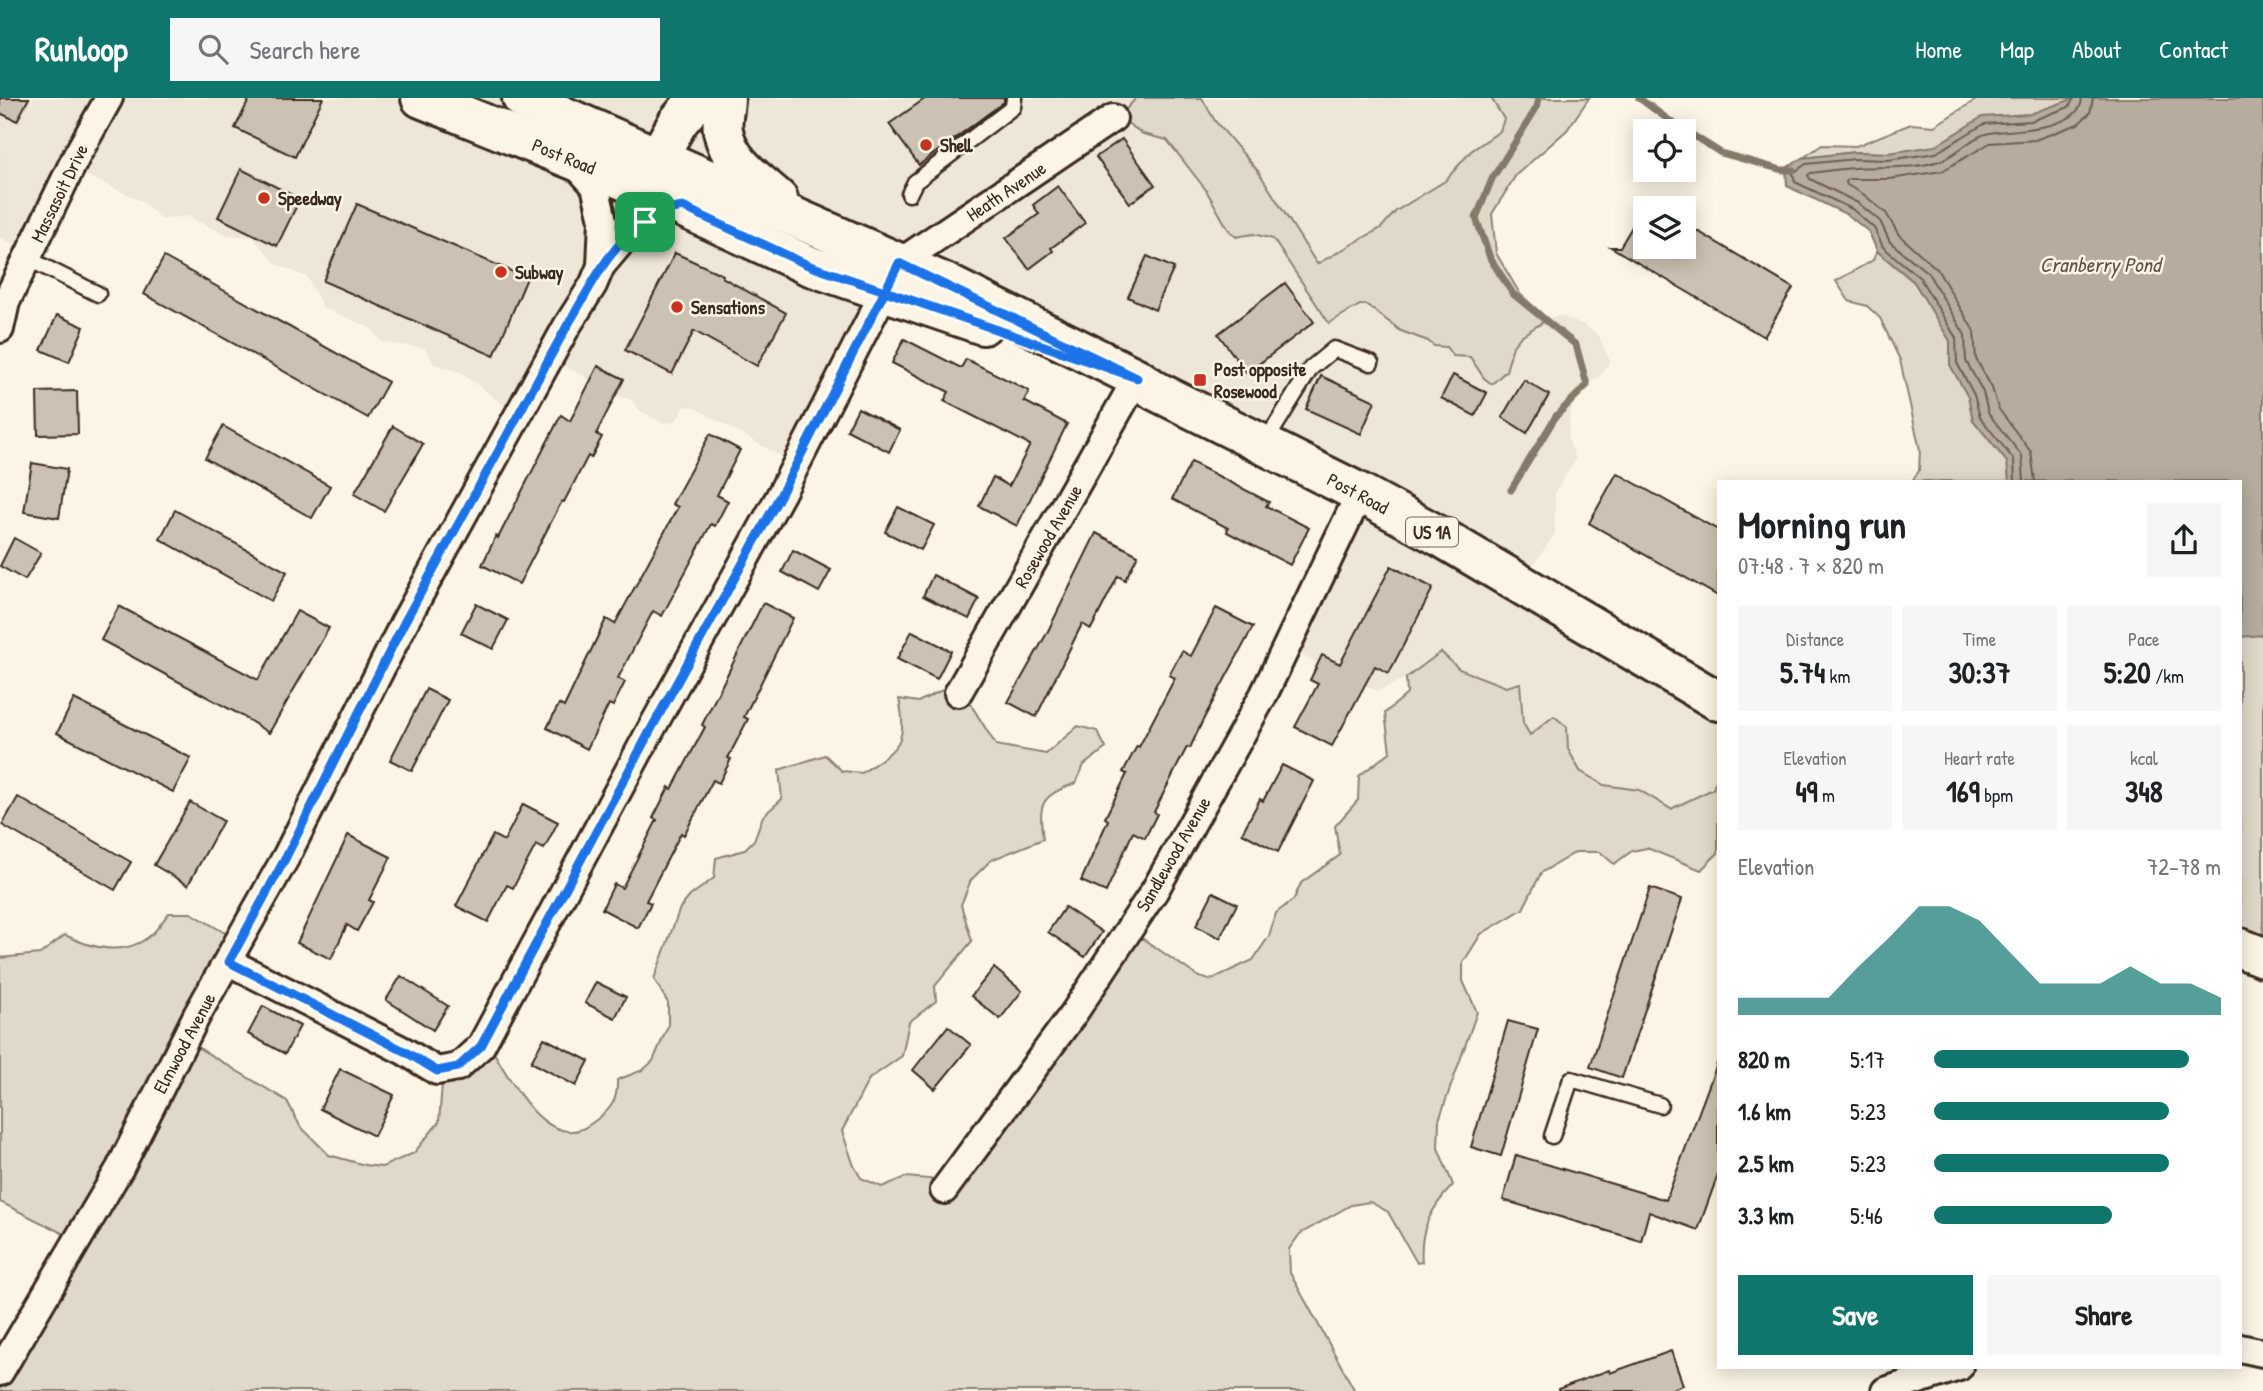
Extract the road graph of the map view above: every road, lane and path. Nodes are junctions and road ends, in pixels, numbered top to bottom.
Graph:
1 (109, 98) edge
2 (421, 98) edge
3 (594, 98) edge
4 (698, 98) edge
5 (725, 98) edge
6 (1014, 98) edge
7 (528, 101) edge
8 (1113, 118) dead end
9 (569, 159) junction
10 (649, 172) junction
11 (909, 194) dead end
12 (683, 207) junction
13 (806, 223) junction
14 (27, 258) junction
15 (601, 266) junction
16 (892, 277) junction
17 (99, 295) dead end
18 (0, 329) edge
19 (1371, 362) dead end
20 (1137, 378) junction
21 (1264, 445) junction
22 (1360, 494) junction
23 (958, 693) dead end
24 (1717, 700) edge
25 (2242, 949) edge
26 (2263, 957) edge
27 (229, 962) junction
28 (1660, 1105) dead end
29 (1552, 1136) dead end
30 (944, 1190) dead end
31 (2242, 1348) edge
32 (2263, 1353) edge
33 (1953, 1369) edge
34 (0, 1372) edge
35 (1885, 1391) edge

1 - 14 street, Massasoit Drive
2 - 9 main road, Post Road
3 - 7 main road
4 - 10 main road
5 - 13 main road
6 - 11 lane
7 - 10 main road, Post Road / US 1A
8 - 16 street, Heath Avenue
9 - 10 main road, Post Road
9 - 15 street, Elmwood Avenue
10 - 12 main road, Post Road / US 1A
10 - 13 main road, Post Road / US 1A
12 - 15 street, Elmwood Avenue
12 - 16 main road, Post Road / US 1A
13 - 16 main road, Post Road / US 1A
14 - 17 lane
14 - 18 street, Massasoit Drive
15 - 27 street, Elmwood Avenue
16 - 20 main road, Post Road / US 1A
16 - 27 street
19 - 21 lane
20 - 21 main road, Post Road / US 1A
20 - 23 street, Rosewood Avenue
21 - 22 main road, Post Road / US 1A
22 - 24 main road, Post Road / US 1A
22 - 30 street, Sandlewood Avenue
25 - 26 main road
27 - 34 street, Elmwood Avenue
28 - 29 lane
31 - 32 street
33 - 35 street

